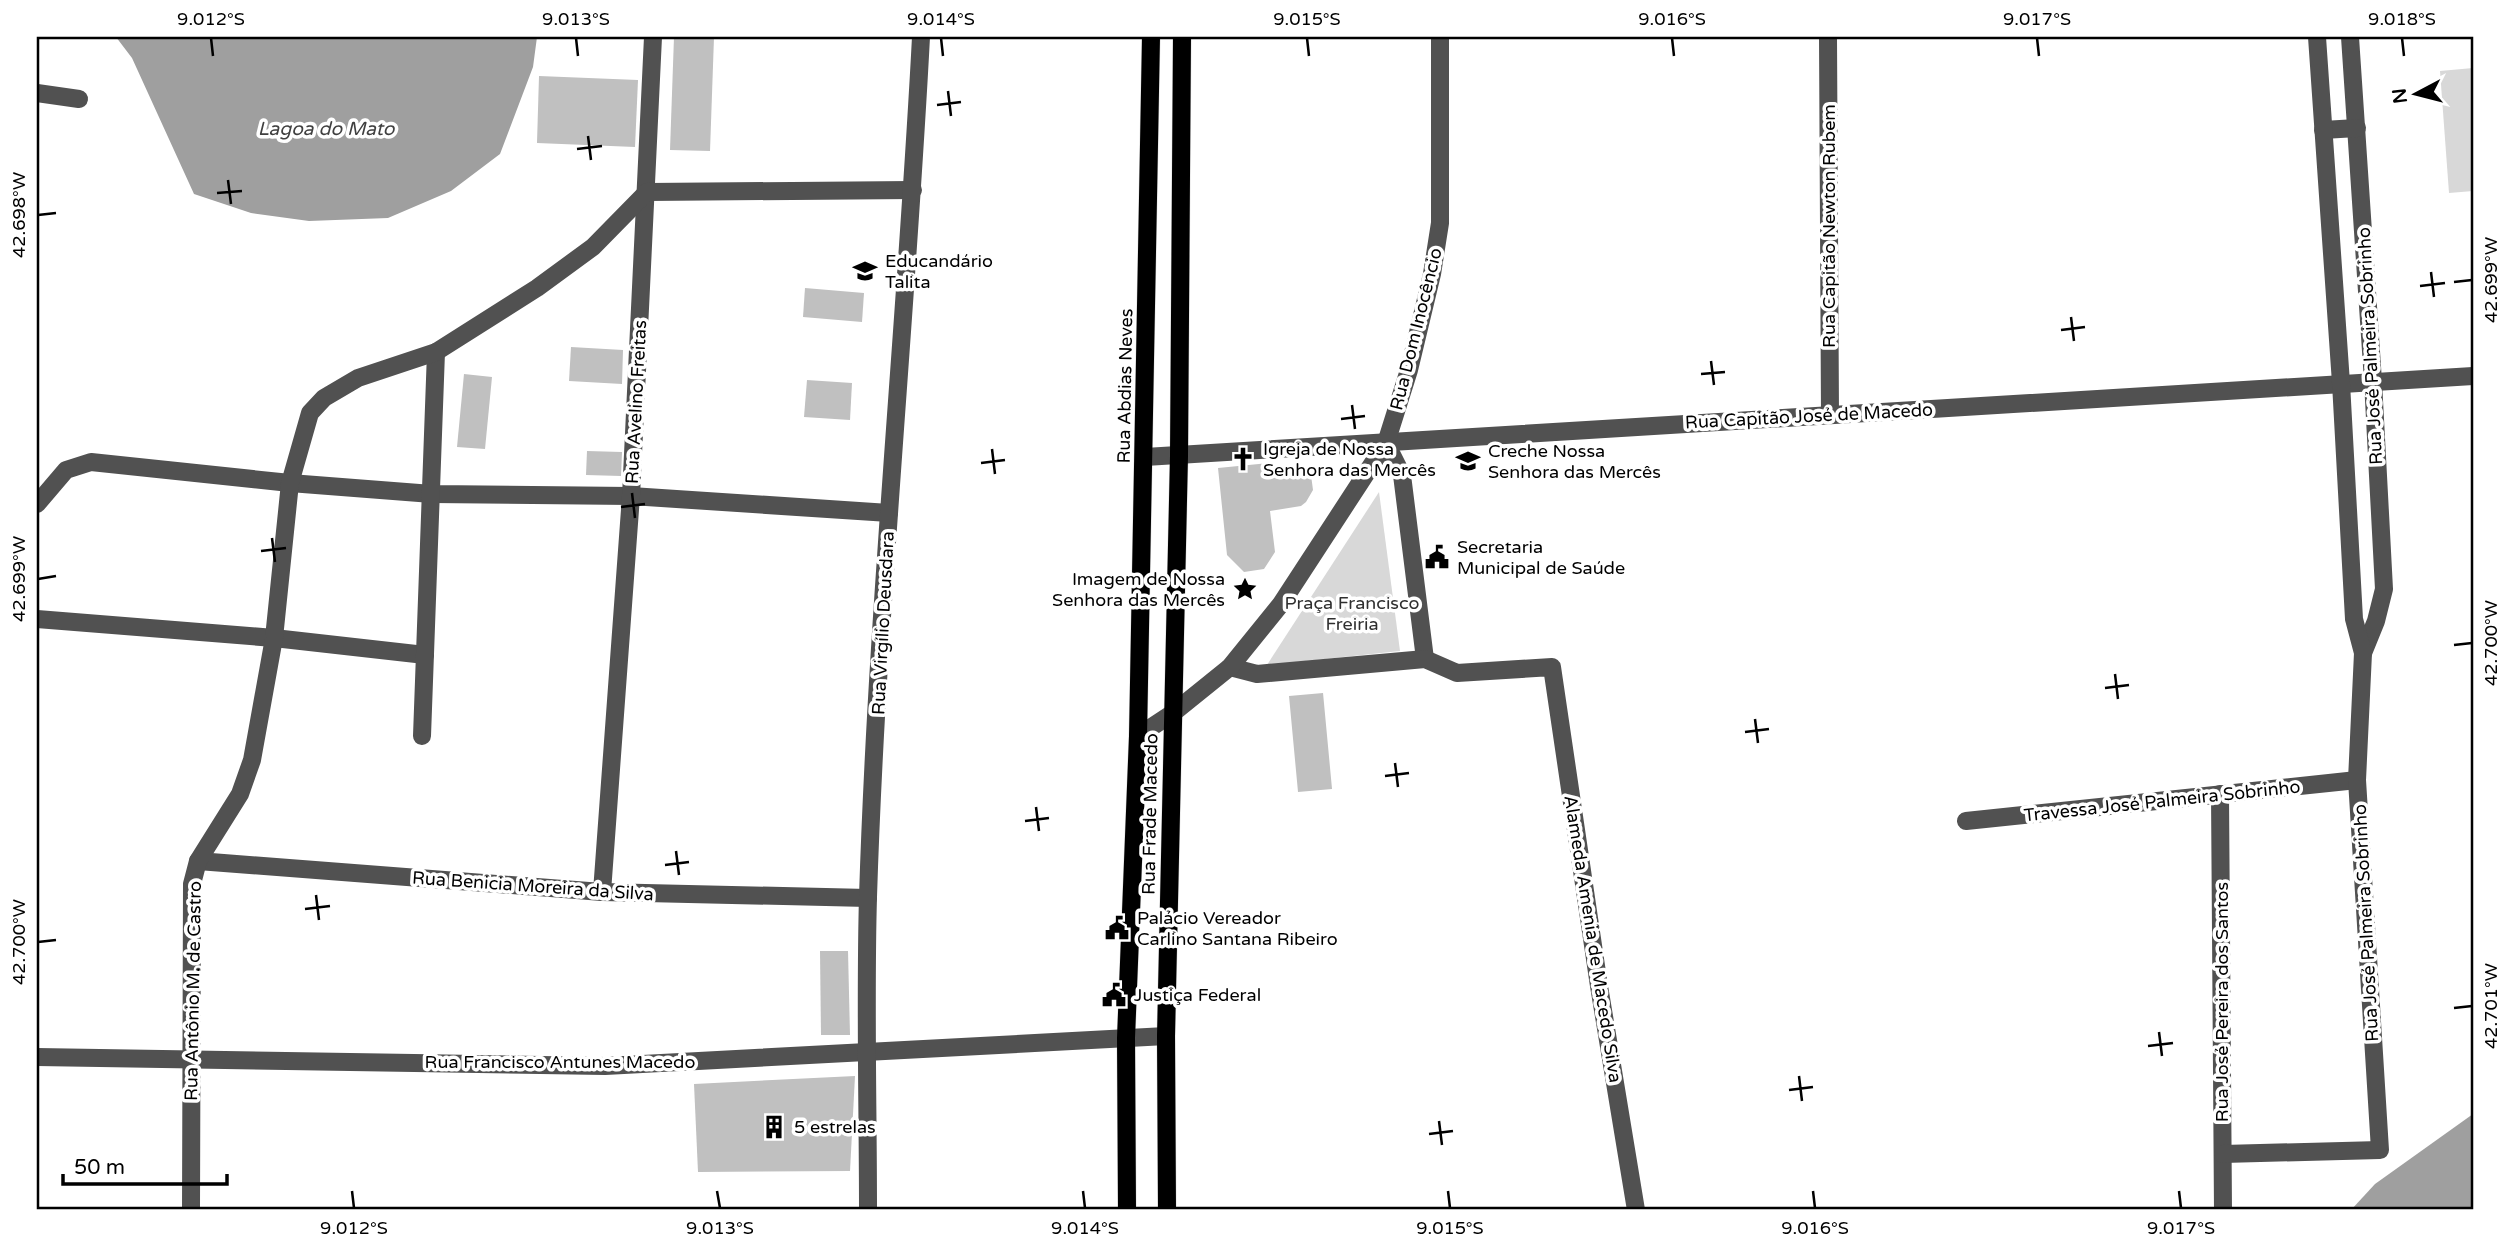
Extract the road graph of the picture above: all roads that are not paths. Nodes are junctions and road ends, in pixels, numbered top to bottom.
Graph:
1 (653, 37) edge
2 (921, 37) edge
3 (1151, 37) edge
4 (1182, 37) edge
5 (1440, 37) edge
6 (1828, 37) edge
7 (2308, 37) edge
8 (2317, 37) edge
9 (2350, 37) edge
10 (37, 93) edge
11 (79, 99) dead end
12 (1150, 117) junction
13 (1181, 119) junction
14 (2357, 128) junction
15 (2323, 130) junction
16 (913, 190) junction
17 (647, 192) junction
18 (436, 352) junction
19 (2331, 363) dead end
20 (2473, 376) edge
21 (2373, 381) junction
22 (2341, 383) junction
23 (1830, 415) junction
24 (1386, 443) junction
25 (1179, 456) junction
26 (1144, 457) junction
27 (290, 483) junction
28 (432, 494) junction
29 (631, 496) junction
30 (37, 503) edge
31 (889, 513) junction
32 (37, 619) edge
33 (274, 638) junction
34 (2363, 653) junction
35 (425, 655) junction
36 (1425, 659) junction
37 (1230, 667) junction
38 (1173, 713) junction
39 (422, 736) dead end
40 (1138, 736) junction
41 (2357, 780) junction
42 (2220, 794) junction
43 (1966, 821) dead end
44 (198, 862) junction
45 (602, 892) junction
46 (869, 898) junction
47 (1166, 1036) junction
48 (1126, 1038) junction
49 (868, 1051) junction
50 (37, 1057) edge
51 (192, 1060) junction
52 (2223, 1154) junction
53 (191, 1210) edge
54 (867, 1210) edge
55 (1127, 1210) edge
56 (1167, 1210) edge
57 (1636, 1210) edge
58 (2223, 1210) edge

1 - 17 street, Rua Avelino Freitas
2 - 16 street, Rua Virgílio Deusdara
3 - 12 main road, Rua Abdias Neves
4 - 13 main road
5 - 24 street, Rua Dom Inocêncio
6 - 23 street, Rua Capitão Newton Rubem
7 - 19 street
8 - 15 street, Rua José Palmeira Sobrinho
9 - 14 street, Rua José Palmeira Sobrinho
10 - 11 street
12 - 13 main road
12 - 26 main road, Rua Abdias Neves
13 - 25 main road
14 - 15 street
14 - 21 street, Rua José Palmeira Sobrinho
15 - 22 street, Rua José Palmeira Sobrinho
16 - 17 street
16 - 31 street, Rua Virgílio Deusdara
17 - 18 street
17 - 29 street, Rua Avelino Freitas
18 - 27 street, Rua Antônio M. de Castro
18 - 28 street
20 - 21 street, Rua Capitão José de Macedo
21 - 22 street, Rua Capitão José de Macedo
21 - 34 street, Rua José Palmeira Sobrinho
22 - 23 street, Rua Capitão José de Macedo
22 - 34 street, Rua José Palmeira Sobrinho
23 - 24 street, Rua Capitão José de Macedo
24 - 25 street, Rua Capitão José de Macedo
24 - 36 street
24 - 37 street, Rua Dom Inocêncio
25 - 26 street, Rua Capitão José de Macedo
25 - 38 main road
26 - 40 main road, Rua Abdias Neves
27 - 28 street
27 - 30 street
27 - 33 street, Rua Antônio M. de Castro
28 - 29 street
28 - 35 street
29 - 31 street
29 - 45 street, Rua Avelino Freitas
31 - 46 street, Rua Virgílio Deusdara
32 - 33 street
33 - 35 street
33 - 44 street, Rua Antônio M. de Castro
34 - 41 street, Rua José Palmeira Sobrinho
35 - 39 street
36 - 37 street
36 - 57 street, Alameda Amenia de Macedo Silva
37 - 38 street, Rua Dom Inocêncio
38 - 40 street, Rua Dom Inocêncio
38 - 47 main road, Rua Frade Macedo
40 - 48 main road, Rua Frade Macedo
41 - 42 street, Travessa José Palmeira Sobrinho
41 - 52 street, Rua José Palmeira Sobrinho
42 - 43 street, Travessa José Palmeira Sobrinho
42 - 52 street, Rua José Pereira dos Santos
44 - 45 street, Rua Benicia Moreira da Silva
44 - 51 street, Rua Antônio M. de Castro
45 - 46 street, Rua Benicia Moreira da Silva
46 - 49 street, Rua Virgílio Deusdara
47 - 48 street, Rua Francisco Antunes Macedo
47 - 56 main road, Rua Frade Macedo
48 - 49 street, Rua Francisco Antunes Macedo
48 - 55 main road, Rua Frade Macedo
49 - 51 street, Rua Francisco Antunes Macedo
49 - 54 street, Rua Virgílio Deusdara
50 - 51 street, Rua Francisco Antunes Macedo
51 - 53 street, Rua Antônio M. de Castro
52 - 58 street, Rua José Pereira dos Santos

